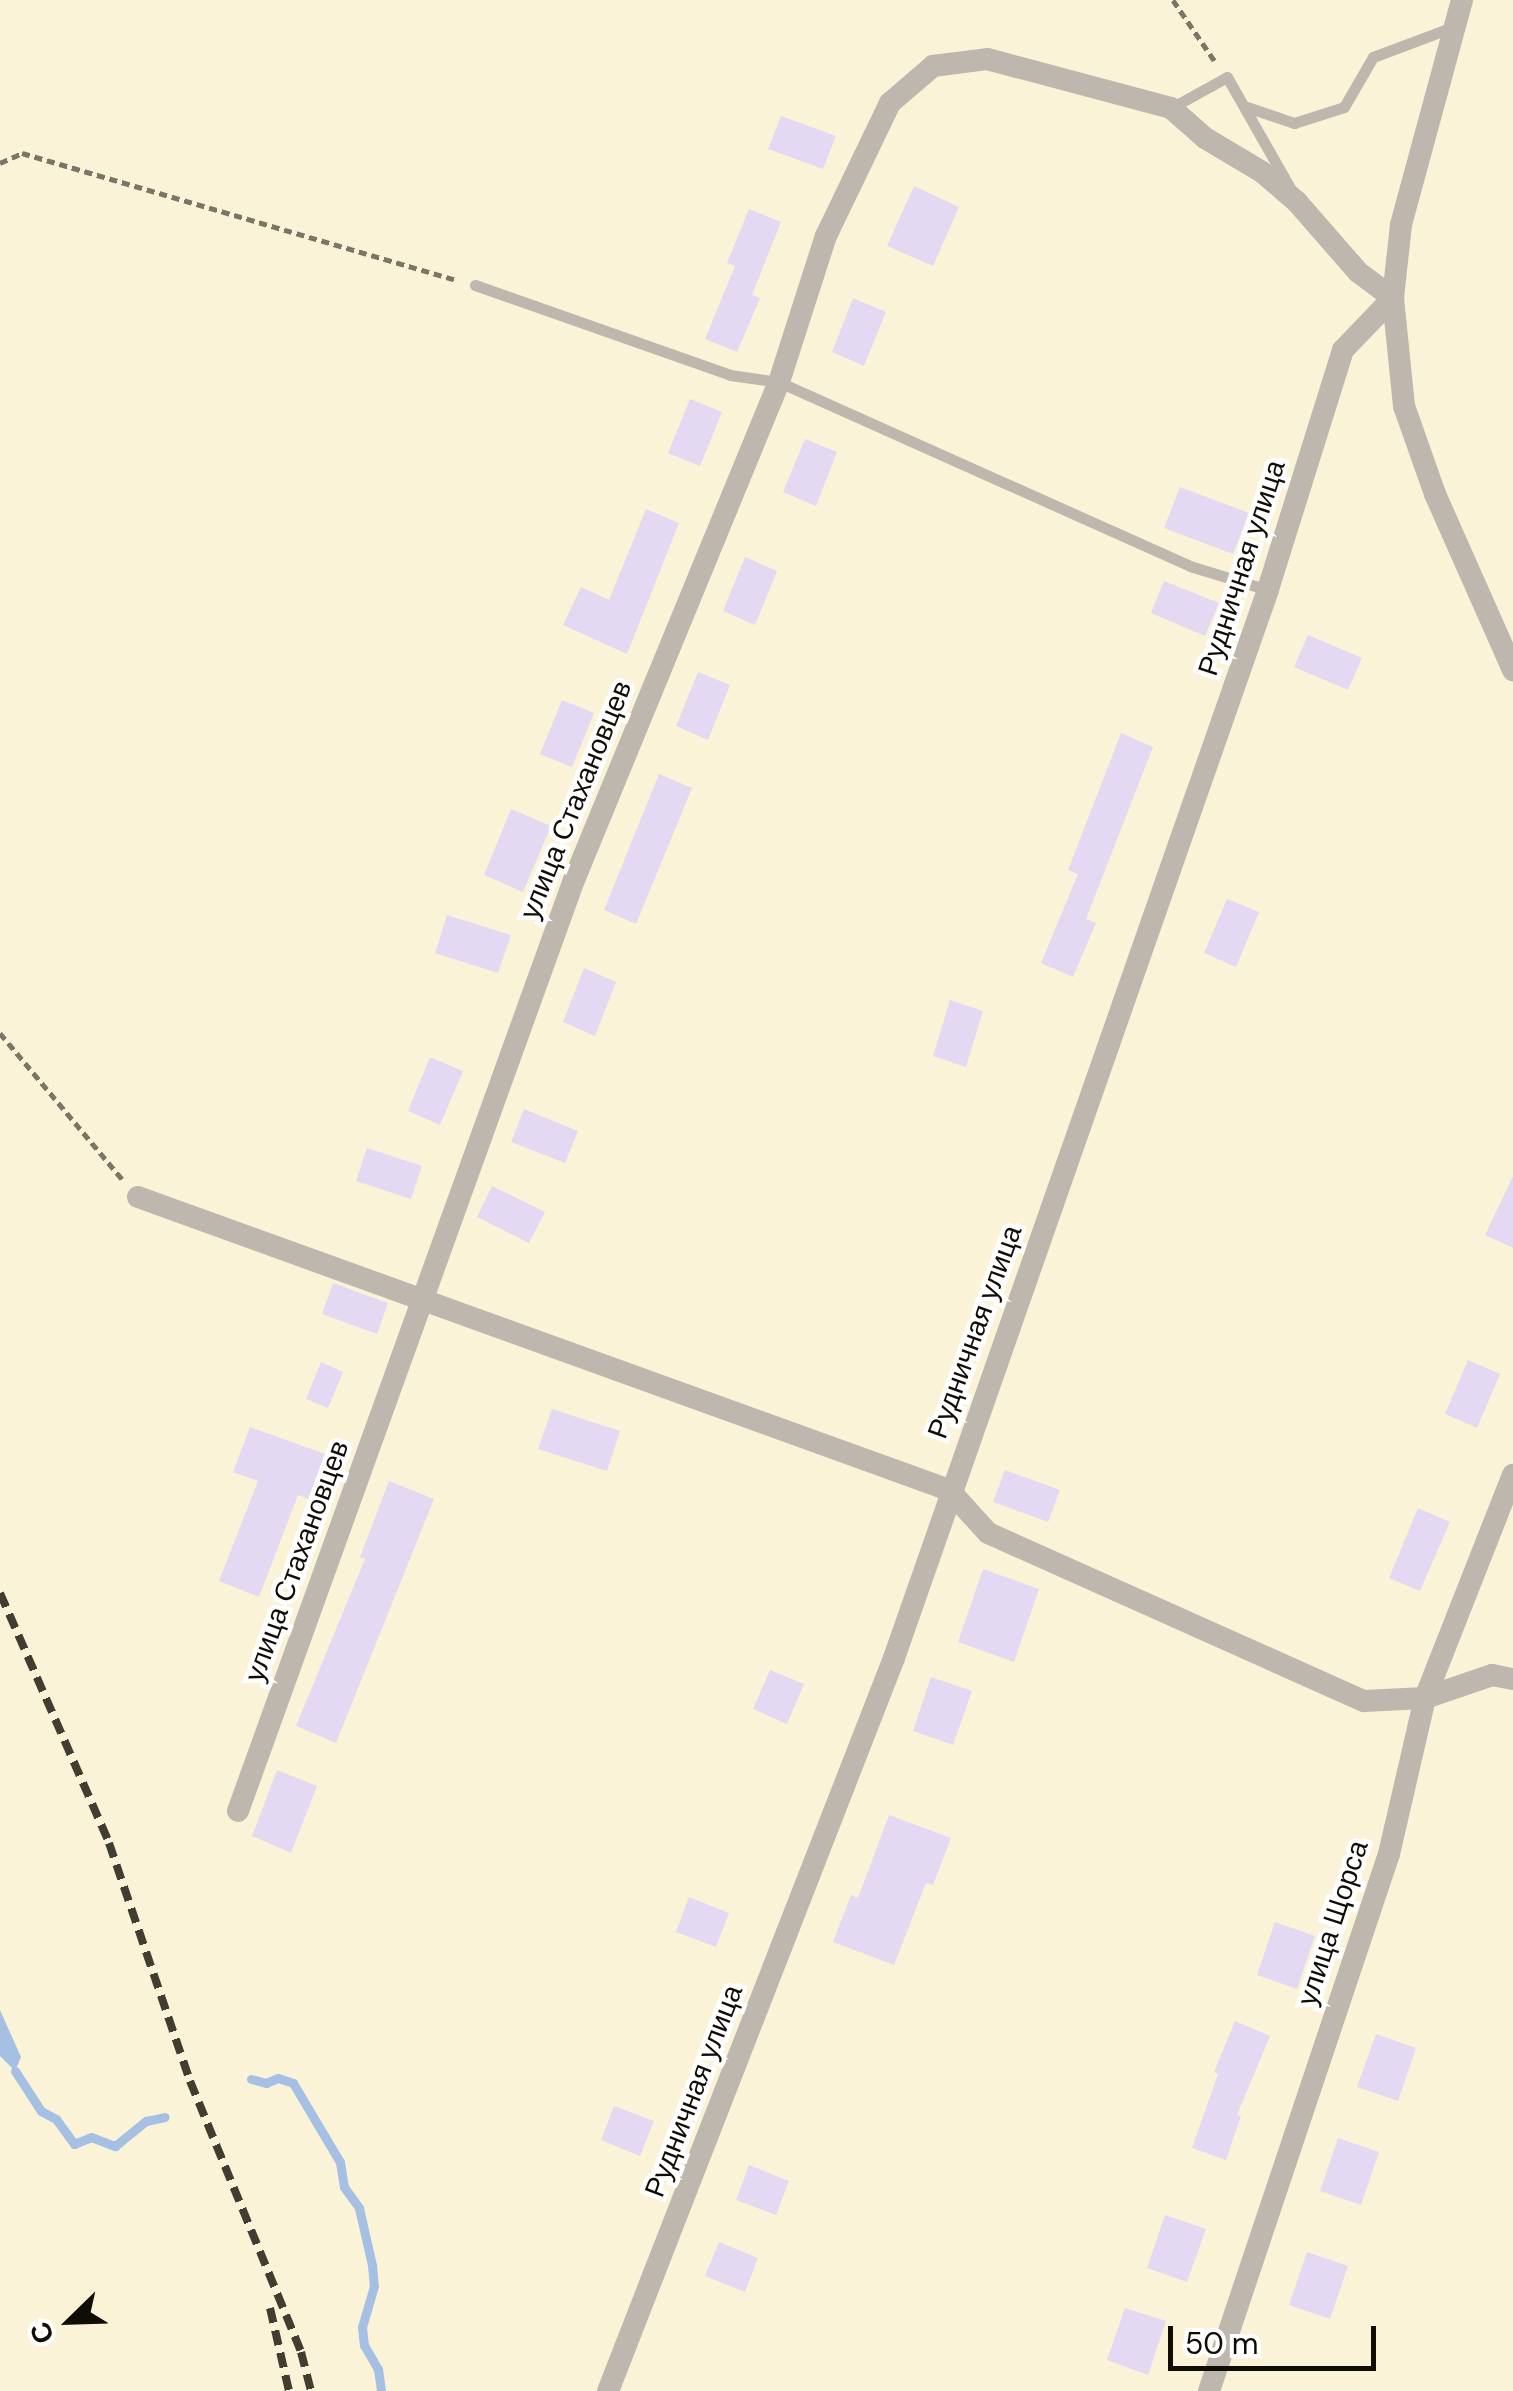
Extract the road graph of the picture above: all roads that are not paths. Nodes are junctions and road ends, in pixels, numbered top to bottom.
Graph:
1 (1462, 0) edge
2 (1453, 26) junction
3 (1247, 107) junction
4 (1171, 108) junction
5 (1297, 202) junction
6 (475, 286) road end
7 (1393, 298) junction
8 (779, 382) junction
9 (1268, 590) junction
10 (1513, 670) edge
11 (138, 1197) road end
12 (426, 1298) junction
13 (1513, 1474) edge
14 (949, 1490) junction
15 (1513, 1679) edge
16 (1425, 1698) junction
17 (238, 1811) dead end
18 (608, 2391) edge
19 (1208, 2391) edge

1 - 2 street
2 - 3 lane
2 - 7 street
3 - 4 lane
3 - 5 lane
4 - 5 street
4 - 8 street, улица Стахановцев
5 - 7 street
6 - 8 lane
7 - 9 street, Рудничная улица
7 - 10 street
8 - 9 lane
8 - 12 street, улица Стахановцев
9 - 14 street, Рудничная улица
11 - 12 street
12 - 14 street
12 - 17 street, улица Стахановцев
13 - 16 street, улица Щорса
14 - 16 street
14 - 18 street, Рудничная улица
15 - 16 street
16 - 19 street, улица Щорса

